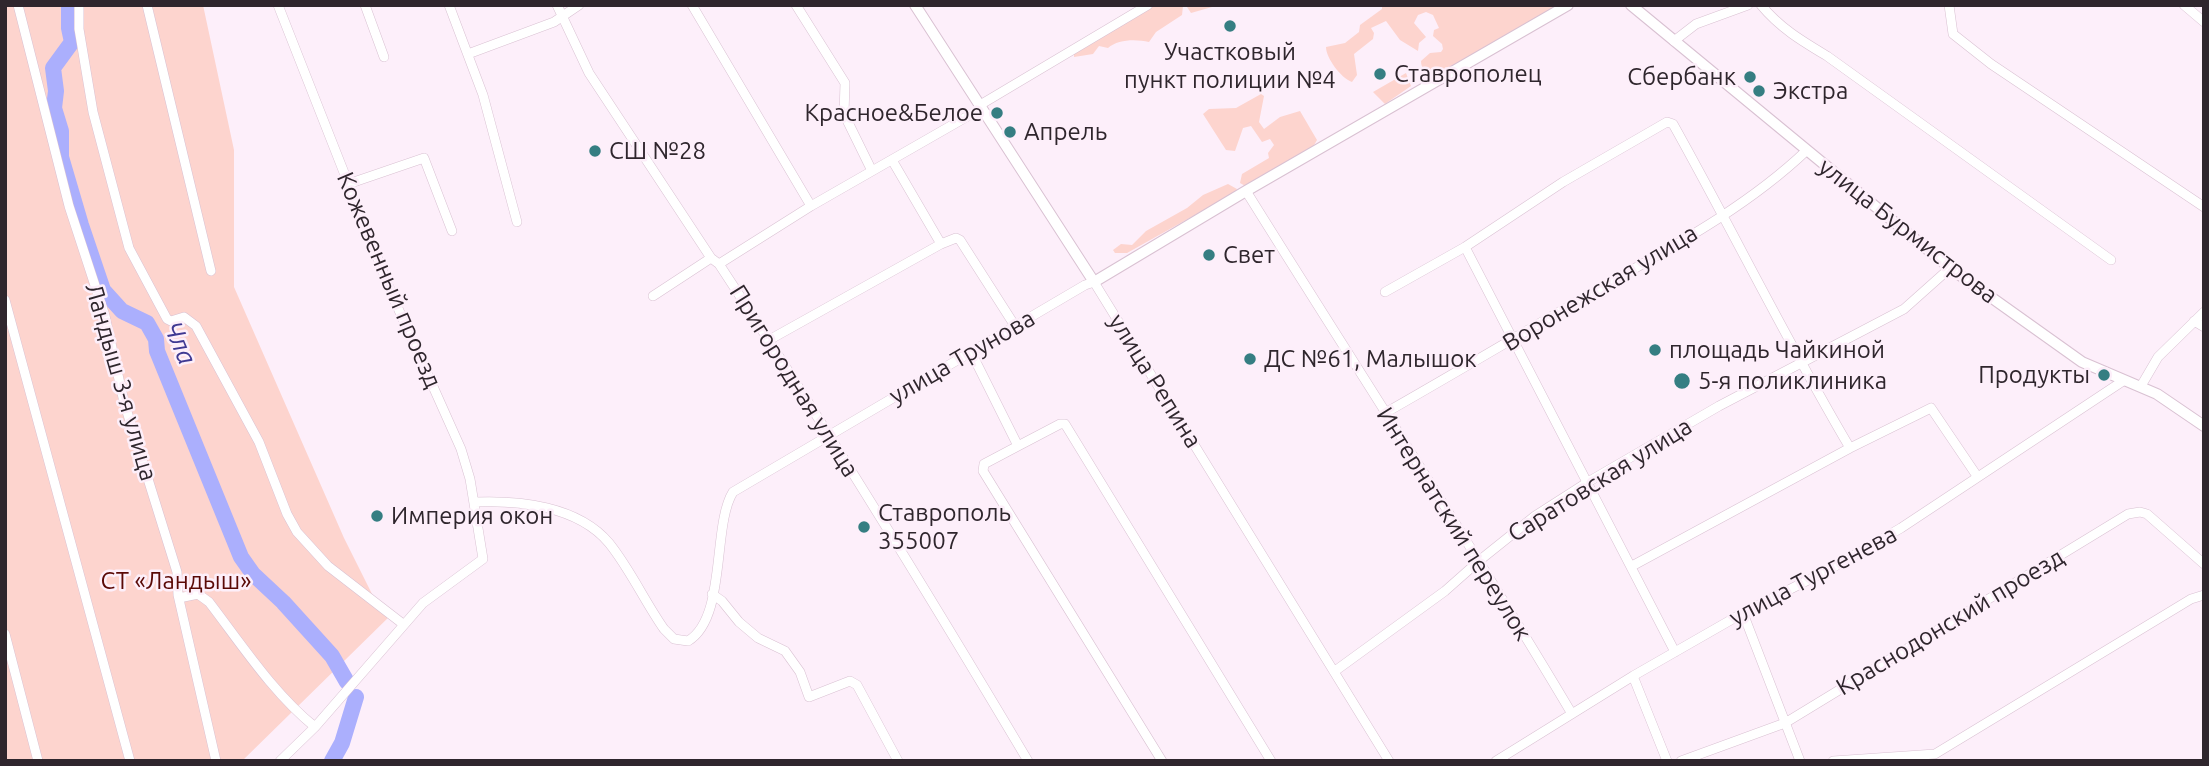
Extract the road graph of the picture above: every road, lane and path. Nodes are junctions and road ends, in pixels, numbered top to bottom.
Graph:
1 (19, 5) edge
2 (79, 5) edge
3 (147, 5) edge
4 (278, 5) edge
5 (365, 5) edge
6 (449, 5) edge
7 (556, 5) edge
8 (579, 5) edge
9 (692, 5) edge
10 (796, 5) edge
11 (915, 5) edge
12 (1148, 5) edge
13 (1568, 5) edge
14 (1631, 5) edge
15 (1748, 5) edge
16 (1761, 5) edge
17 (1949, 5) edge
18 (2184, 5) edge
19 (561, 16) junction
20 (2204, 22) edge
21 (1674, 41) junction
22 (468, 54) junction
23 (384, 57) dead end
24 (981, 106) junction
25 (1807, 151) junction
26 (892, 160) junction
27 (872, 171) junction
28 (348, 184) junction
29 (1246, 191) junction
30 (811, 205) junction
31 (2204, 207) edge
32 (1723, 214) junction
33 (517, 222) dead end
34 (452, 231) dead end
35 (941, 244) junction
36 (1465, 247) junction
37 (2111, 260) dead end
38 (715, 261) junction
39 (1950, 268) junction
40 (211, 271) dead end
41 (1094, 282) junction
42 (1385, 292) dead end
43 (653, 296) dead end
44 (5, 300) edge
45 (2204, 312) edge
46 (2194, 321) junction
47 (1015, 326) junction
48 (2204, 327) edge
49 (769, 340) junction
50 (1512, 341) junction
51 (971, 352) junction
52 (1800, 364) junction
53 (2123, 381) junction
54 (2141, 386) junction
55 (1385, 413) junction
56 (2204, 426) edge
57 (827, 435) junction
58 (1018, 446) junction
59 (1850, 448) junction
60 (1977, 476) junction
61 (1588, 482) junction
62 (474, 502) junction
63 (1480, 560) junction
64 (2204, 564) edge
65 (1632, 566) junction
66 (712, 594) junction
67 (2204, 595) edge
68 (179, 598) junction
69 (1743, 613) junction
70 (403, 624) junction
71 (5, 634) edge
72 (1675, 652) junction
73 (1335, 671) junction
74 (1633, 676) junction
75 (1572, 714) junction
76 (1785, 723) junction
77 (316, 727) junction
78 (38, 761) edge
79 (130, 761) edge
80 (216, 761) edge
81 (280, 761) edge
82 (898, 761) edge
83 (1028, 761) edge
84 (1162, 761) edge
85 (1270, 761) edge
86 (1389, 761) edge
87 (1496, 761) edge
88 (1667, 761) edge
89 (1681, 761) edge
90 (1800, 761) edge
91 (1833, 761) edge

1 - 68 street, Ландыш 3-я улица
2 - 70 street
3 - 40 street
4 - 28 street, Кожевенный проезд
5 - 23 street
6 - 22 street
7 - 19 street, Пригородная улица
8 - 19 street
9 - 30 street
10 - 27 street
11 - 24 street, улица Репина
12 - 24 street
13 - 29 street, улица Трунова
14 - 21 street, улица Бурмистрова
15 - 21 street
16 - 37 street
17 - 31 street
18 - 20 street
19 - 22 street
19 - 38 street, Пригородная улица
21 - 25 street, улица Бурмистрова
22 - 33 street
24 - 26 street
24 - 41 street, улица Репина
25 - 32 street, Воронежская улица
25 - 39 street, улица Бурмистрова
26 - 27 street
26 - 35 street
27 - 30 street
28 - 34 street
28 - 62 street, Кожевенный проезд
29 - 41 street, улица Трунова
29 - 55 street, Интернатский переулок
30 - 38 street
32 - 36 street
32 - 50 street, Воронежская улица
32 - 52 street
35 - 47 street
35 - 49 street
36 - 42 street
36 - 50 street
38 - 43 street
38 - 49 street, Пригородная улица
39 - 52 street, Саратовская улица
39 - 53 street, улица Бурмистрова
41 - 47 street, улица Трунова
41 - 73 street, улица Репина
44 - 79 street
45 - 46 street
46 - 48 street
46 - 54 street
47 - 51 street, улица Трунова
49 - 57 street, Пригородная улица
50 - 55 street, Воронежская улица
50 - 61 street
51 - 57 street, улица Трунова
51 - 58 street
52 - 59 street
52 - 61 street, Саратовская улица
53 - 54 street, улица Бурмистрова
53 - 60 street, улица Тургенева
54 - 56 street, улица Бурмистрова
55 - 63 street, Интернатский переулок
57 - 66 street, улица Трунова
57 - 83 street, Пригородная улица
58 - 84 street
58 - 85 street
59 - 60 street
59 - 65 street
60 - 69 street, улица Тургенева
61 - 63 street, Саратовская улица
61 - 65 street
62 - 66 street, улица Трунова
62 - 70 street, Кожевенный проезд
63 - 73 street, Саратовская улица
63 - 75 street, Интернатский переулок
64 - 76 street, Краснодонский проезд
65 - 72 street
66 - 82 street
67 - 91 street
68 - 77 street
68 - 80 street, Ландыш 3-я улица
69 - 72 street, улица Тургенева
69 - 76 street
70 - 77 street
71 - 78 street
72 - 74 street, улица Тургенева
73 - 86 street, улица Репина
74 - 75 street, улица Тургенева
74 - 88 street
75 - 87 street, улица Тургенева
76 - 89 street, Краснодонский проезд
76 - 90 street
77 - 81 street

